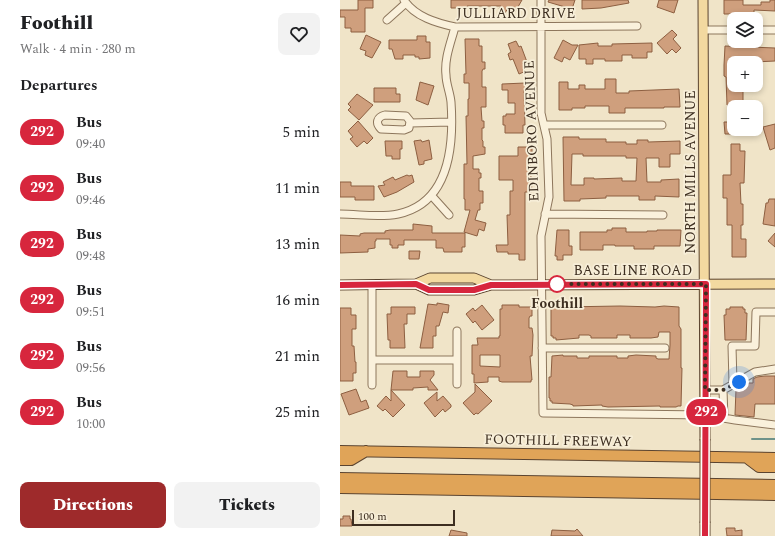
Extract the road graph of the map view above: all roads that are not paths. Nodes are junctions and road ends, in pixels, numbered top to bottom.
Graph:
1 (541, 0) edge
2 (703, 0) edge
3 (405, 1) edge
4 (386, 20) dead end
5 (541, 26) junction
6 (637, 26) dead end
7 (455, 27) junction
8 (703, 30) junction
9 (727, 30) edge
10 (763, 30) edge
11 (775, 30) edge
12 (451, 122) junction
13 (410, 123) dead end
14 (662, 125) dead end
15 (544, 126) junction
16 (431, 195) junction
17 (340, 214) edge
18 (545, 214) junction
19 (449, 215) dead end
20 (663, 215) dead end
21 (542, 284) junction
22 (706, 284) junction
23 (775, 284) edge
24 (340, 285) edge
25 (372, 285) junction
26 (775, 312) edge
27 (457, 331) dead end
28 (542, 348) junction
29 (665, 348) dead end
30 (372, 360) junction
31 (457, 360) junction
32 (775, 369) edge
33 (457, 384) dead end
34 (733, 384) junction
35 (372, 385) dead end
36 (705, 390) junction
37 (723, 390) junction
38 (706, 415) junction
39 (724, 418) junction
40 (775, 424) edge
41 (340, 451) edge
42 (366, 451) junction
43 (747, 458) junction
44 (775, 458) edge
45 (340, 460) edge
46 (775, 467) edge
47 (340, 478) edge
48 (775, 485) edge
49 (340, 488) edge
50 (775, 495) edge
51 (705, 536) edge

1 - 5 street, EDINBORO AVENUE
2 - 8 main road, NORTH MILLS AVENUE
3 - 4 street
3 - 7 street, JULLIARD DRIVE
5 - 6 street, JULLIARD DRIVE
5 - 7 street, JULLIARD DRIVE
5 - 15 street, EDINBORO AVENUE
7 - 12 street
8 - 9 street
8 - 22 main road, NORTH MILLS AVENUE
10 - 11 street
12 - 13 street
12 - 16 street
14 - 15 street
15 - 18 street, EDINBORO AVENUE
16 - 17 street
16 - 19 street
18 - 20 street
18 - 21 street, EDINBORO AVENUE
21 - 22 main road, BASE LINE ROAD
21 - 25 main road, BASE LINE ROAD
21 - 28 street, EDINBORO AVENUE
22 - 23 main road, BASE LINE ROAD
22 - 36 main road, NORTH MILLS AVENUE
24 - 25 main road, BASE LINE ROAD
25 - 30 street
26 - 34 street
27 - 31 street
28 - 29 street
28 - 38 street, EDINBORO AVENUE
30 - 31 street
30 - 35 street
31 - 33 street
32 - 34 street
34 - 37 street
36 - 37 street
36 - 38 main road, NORTH MILLS AVENUE
37 - 39 street
38 - 39 street
38 - 51 main road, NORTH MILLS AVENUE, bridge
39 - 40 street
41 - 42 highway, FOOTHILL FREEWAY
42 - 43 highway, FOOTHILL FREEWAY
42 - 45 highway
43 - 44 highway, FOOTHILL FREEWAY
43 - 46 highway
47 - 48 highway
49 - 50 highway

